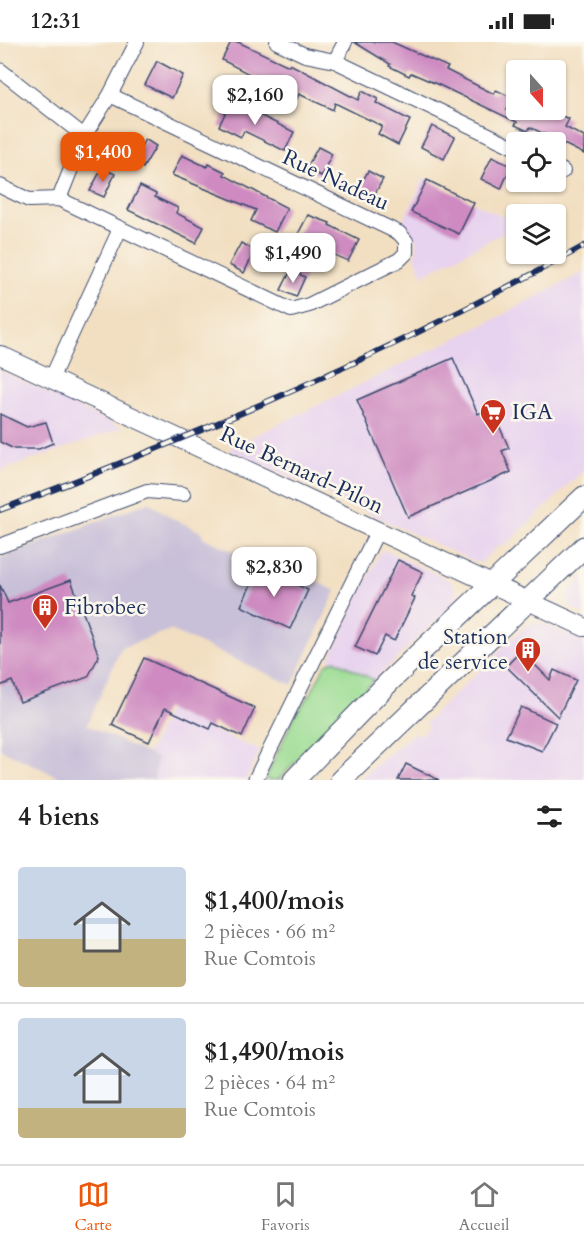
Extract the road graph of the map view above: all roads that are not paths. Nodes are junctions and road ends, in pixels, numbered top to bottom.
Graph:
1 (137, 42) edge
2 (277, 42) edge
3 (345, 42) edge
4 (335, 61) junction
5 (0, 70) edge
6 (110, 95) junction
7 (84, 136) junction
8 (506, 143) edge
9 (0, 186) edge
10 (59, 199) junction
11 (120, 229) junction
12 (0, 355) edge
13 (51, 379) junction
14 (183, 494) dead end
15 (584, 498) edge
16 (377, 532) junction
17 (0, 546) edge
18 (584, 547) edge
19 (493, 585) junction
20 (528, 601) junction
21 (584, 627) edge
22 (255, 780) edge
23 (294, 780) edge
24 (341, 780) edge

1 - 6 street
2 - 4 street
3 - 4 street
4 - 8 street
5 - 7 street
6 - 7 street
6 - 11 street, Rue Nadeau
7 - 10 street
9 - 10 street
10 - 11 street
11 - 13 street
12 - 13 street, Rue Bernard-Pilon
13 - 16 street, Rue Bernard-Pilon
14 - 17 street
15 - 19 main road
16 - 19 street, Rue Bernard-Pilon
16 - 22 street
18 - 20 main road
19 - 20 street, Rue Bernard-Pilon
19 - 23 main road
20 - 21 street, Rue Bernard-Pilon
20 - 24 main road

